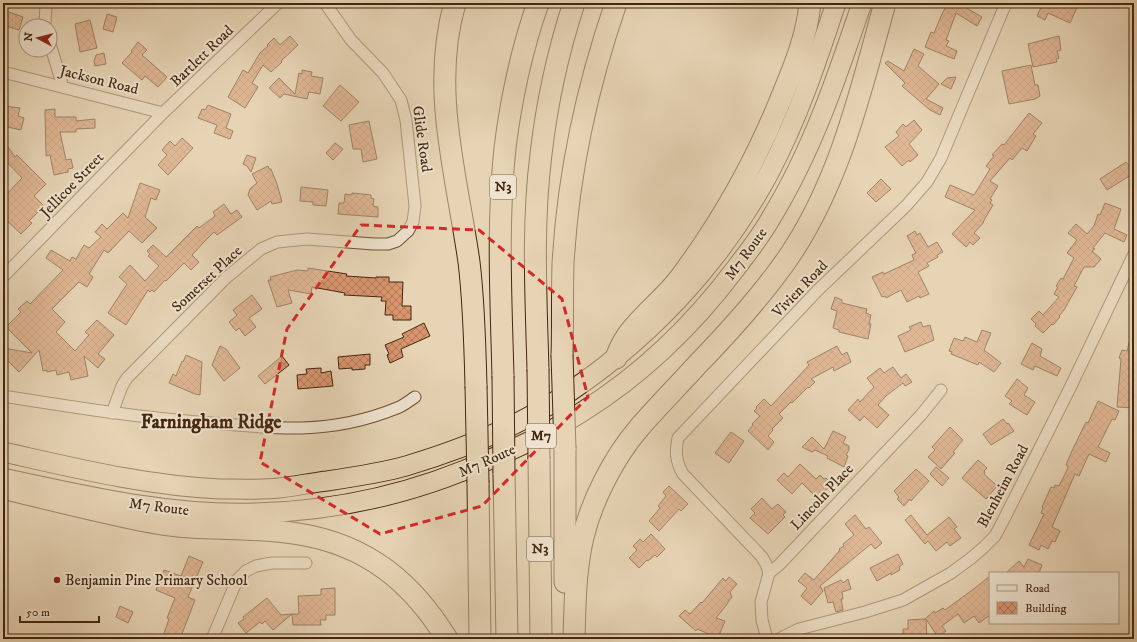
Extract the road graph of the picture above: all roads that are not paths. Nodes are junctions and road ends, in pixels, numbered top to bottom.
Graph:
1 (46, 3) edge
2 (278, 3) edge
3 (325, 3) edge
4 (455, 3) edge
5 (538, 3) edge
6 (574, 3) edge
7 (616, 3) edge
8 (810, 3) edge
9 (836, 3) edge
10 (862, 3) edge
11 (885, 3) edge
12 (1006, 3) edge
13 (45, 18) edge
14 (54, 58) edge
15 (3, 72) edge
16 (62, 86) junction
17 (164, 113) junction
18 (408, 231) joint
19 (1134, 254) edge
20 (3, 277) edge
21 (616, 358) junction
22 (941, 390) dead end
23 (3, 396) edge
24 (415, 397) dead end
25 (112, 413) junction
26 (3, 452) edge
27 (3, 478) edge
28 (3, 488) edge
29 (306, 563) dead end
30 (769, 573) junction
31 (212, 639) edge
32 (448, 639) edge
33 (480, 639) edge
34 (507, 639) edge
35 (541, 639) edge
36 (566, 639) edge
37 (574, 639) edge
38 (767, 639) edge
39 (779, 639) edge

1 - 13 street
2 - 17 street, Bartlett Road
3 - 18 street, Glide Road
4 - 33 highway, bridge
5 - 34 highway, N3, bridge
6 - 35 highway, N3, bridge
7 - 36 highway, bridge
8 - 21 highway
9 - 21 highway, M7 Route / M7
10 - 27 highway, M7 Route / M7
11 - 37 highway
12 - 30 street, Vivien Road
14 - 16 street
15 - 16 street, Jackson Road
16 - 17 street, Jackson Road
17 - 20 street, Jellicoe Street
18 - 25 street, Somerset Place
19 - 39 street, Blenheim Road
21 - 26 highway, M7 Route / M7
22 - 30 street, Lincoln Place
23 - 25 street
24 - 25 street
28 - 32 highway
29 - 31 street
30 - 38 street

